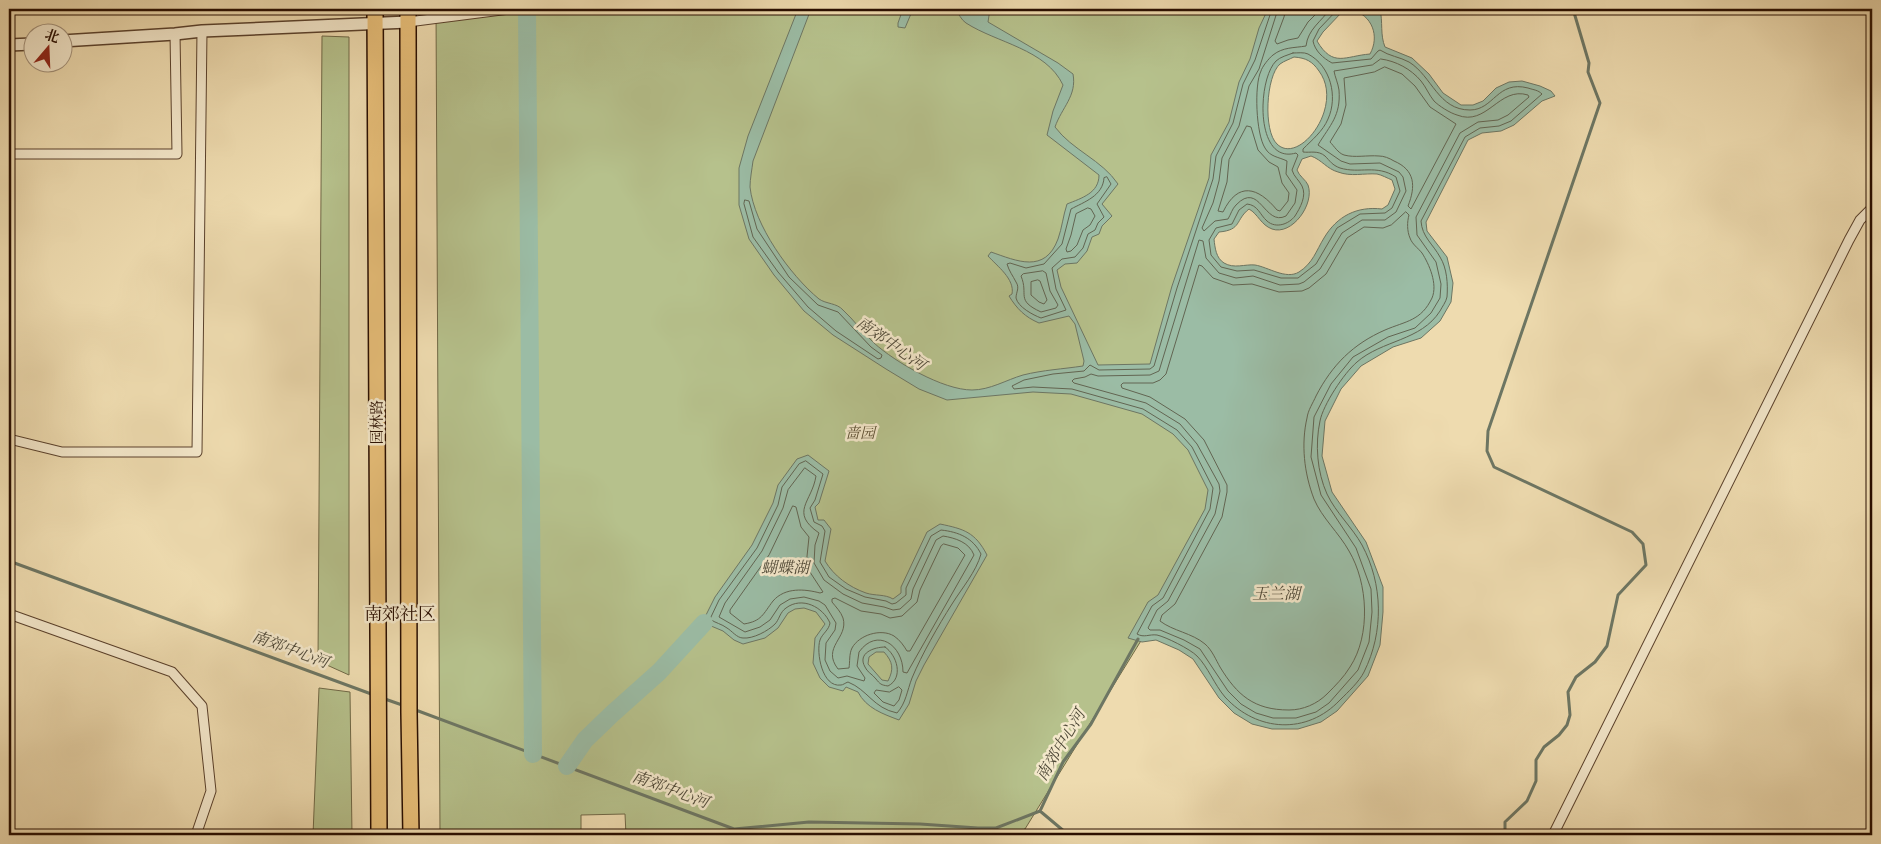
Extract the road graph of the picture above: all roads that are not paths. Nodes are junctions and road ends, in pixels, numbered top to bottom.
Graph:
1 (510, 9) edge
2 (375, 16) edge
3 (408, 16) edge
4 (202, 31) junction
5 (175, 34) junction
6 (72, 41) edge
7 (22, 44) edge
8 (9, 45) edge
9 (9, 154) edge
10 (1872, 208) edge
11 (9, 439) edge
12 (9, 614) edge
13 (196, 835) edge
14 (379, 835) edge
15 (411, 835) edge
16 (1553, 835) edge

1 - 3 street
2 - 3 street
2 - 4 street
2 - 14 main road, 园林路
3 - 15 main road, 园林路
4 - 5 street
4 - 11 street
5 - 6 street
5 - 9 street
7 - 8 street
10 - 16 street
12 - 13 street

